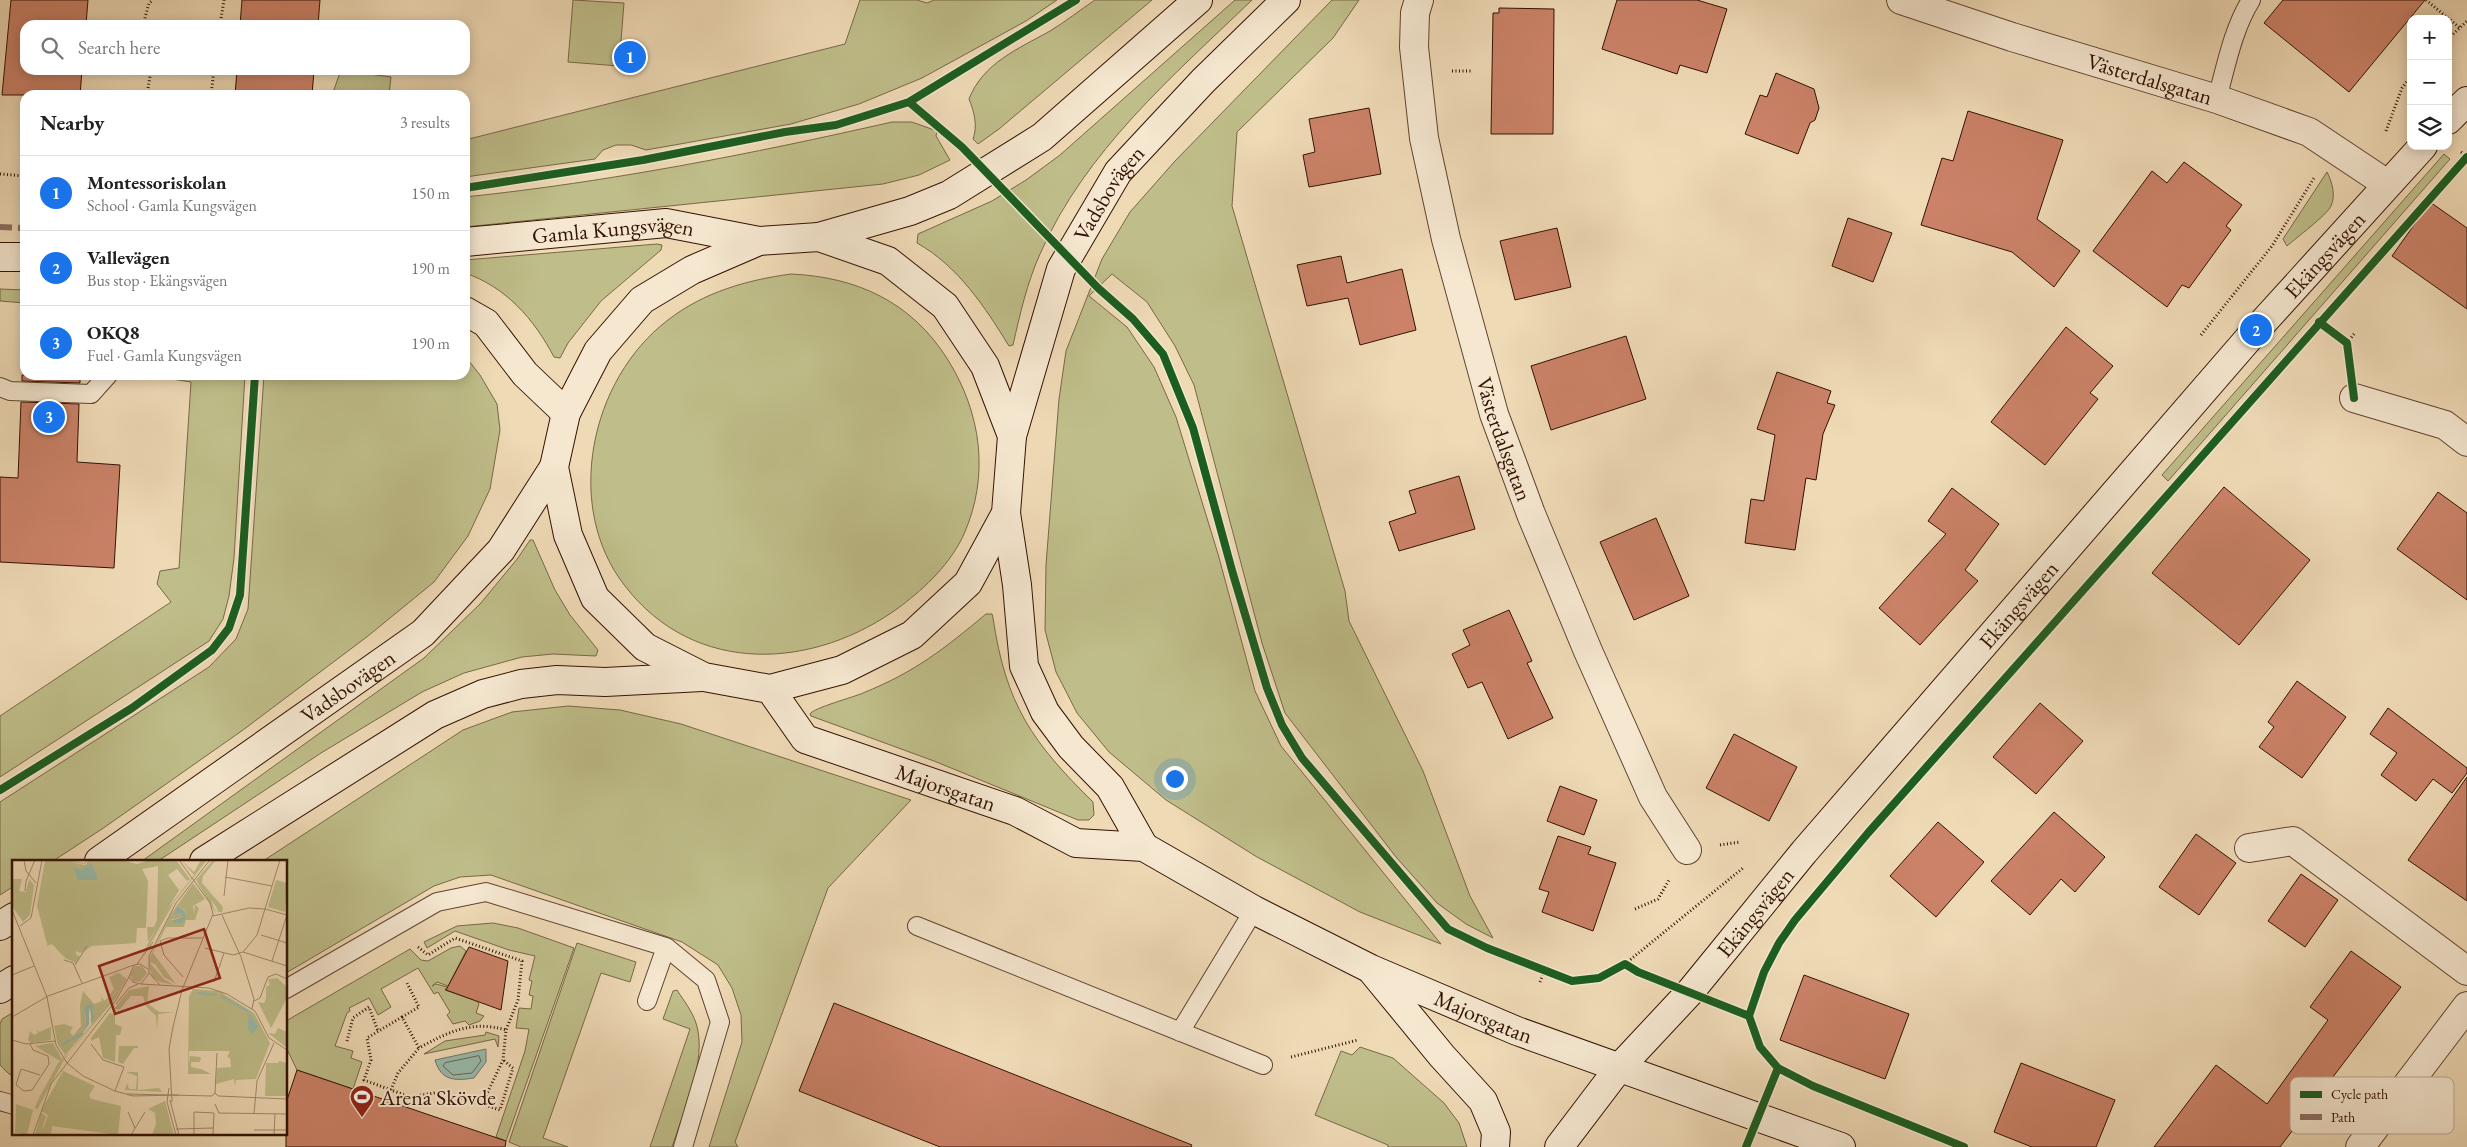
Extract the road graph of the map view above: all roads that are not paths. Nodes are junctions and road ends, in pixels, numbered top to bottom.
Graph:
1 (1198, 0) edge
2 (1286, 0) edge
3 (1419, 0) edge
4 (1901, 0) edge
5 (2251, 0) edge
6 (2217, 99) junction
7 (2467, 100) edge
8 (2452, 116) edge
9 (2420, 150) edge
10 (2388, 184) junction
11 (819, 237) junction
12 (759, 241) junction
13 (470, 242) edge
14 (0, 256) edge
15 (20, 257) edge
16 (470, 314) edge
17 (104, 380) edge
18 (0, 387) edge
19 (2354, 398) dead end
20 (566, 412) junction
21 (1012, 436) junction
22 (2467, 442) edge
23 (554, 467) junction
24 (1006, 514) junction
25 (704, 677) junction
26 (770, 689) junction
27 (1144, 847) junction
28 (2250, 848) dead end
29 (1687, 850) road end
30 (100, 860) edge
31 (206, 860) edge
32 (1254, 910) junction
33 (12, 918) edge
34 (0, 926) edge
35 (917, 926) dead end
36 (666, 947) junction
37 (1371, 969) junction
38 (2467, 972) edge
39 (12, 981) edge
40 (288, 988) edge
41 (0, 989) edge
42 (646, 1001) dead end
43 (2467, 1006) edge
44 (1180, 1032) junction
45 (1263, 1065) road end
46 (1619, 1068) junction
47 (2413, 1077) edge
48 (2370, 1134) edge
49 (683, 1147) edge
50 (1495, 1147) edge
51 (1559, 1147) edge
52 (1841, 1147) edge
53 (2360, 1147) edge

1 - 11 main road
2 - 21 main road, Vadsbovägen
3 - 29 main road, Västerdalsgatan
4 - 6 main road, Västerdalsgatan
5 - 6 lane
6 - 10 main road, Västerdalsgatan
7 - 8 main road
9 - 10 main road, Ekängsvägen
10 - 46 main road, Ekängsvägen
11 - 12 main road
11 - 21 main road
12 - 13 main road, Gamla Kungsvägen
12 - 20 main road
14 - 15 main road
16 - 20 main road
17 - 18 lane
19 - 22 main road
20 - 23 main road
21 - 24 main road
23 - 25 main road
23 - 30 main road, Vadsbovägen
24 - 26 main road
24 - 27 main road
25 - 26 main road
25 - 31 main road
26 - 27 main road, Majorsgatan
27 - 32 main road, Majorsgatan
28 - 38 main road
32 - 37 main road, Majorsgatan
32 - 44 lane
33 - 34 main road
35 - 44 lane
36 - 40 lane
36 - 42 lane
36 - 49 lane
37 - 46 main road, Majorsgatan
37 - 50 main road
39 - 41 main road
43 - 47 main road
44 - 45 lane
46 - 51 main road, Ekängsvägen
46 - 52 main road, Majorsgatan
48 - 53 main road

